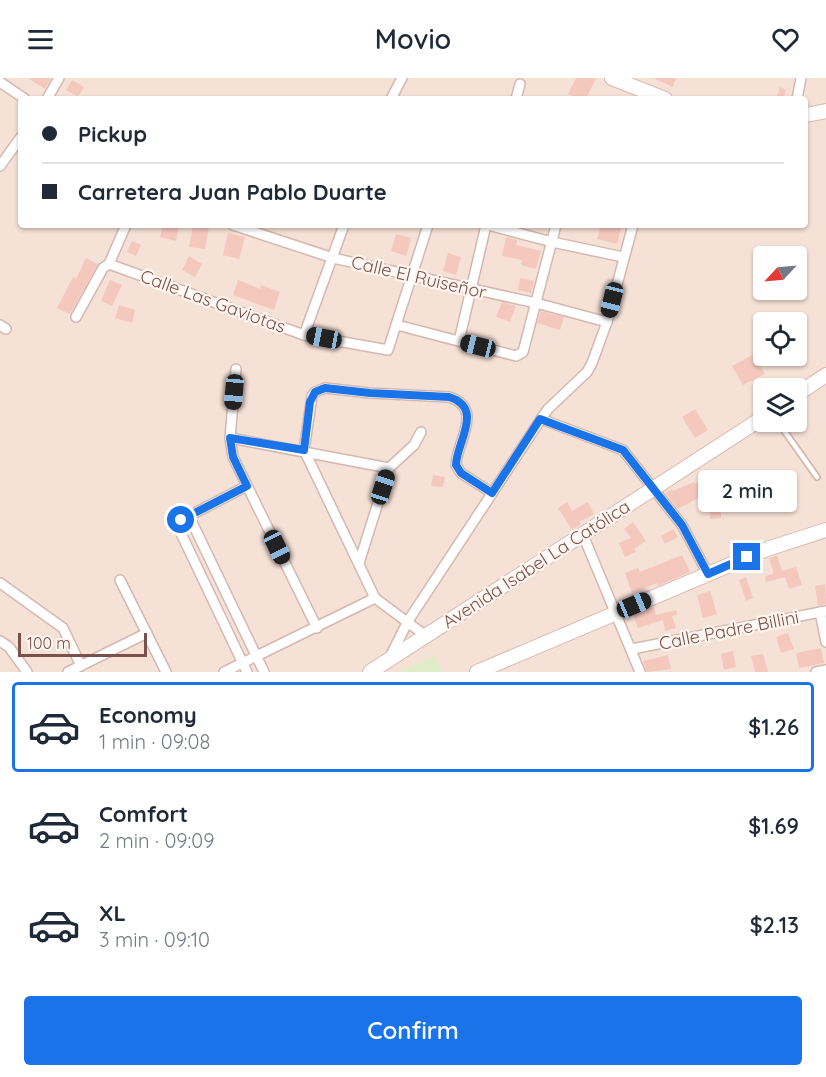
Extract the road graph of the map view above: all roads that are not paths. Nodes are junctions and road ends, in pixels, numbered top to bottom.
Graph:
1 (59, 78) edge
2 (402, 78) edge
3 (801, 78) edge
4 (619, 79) edge
5 (0, 82) edge
6 (520, 84) dead end
7 (21, 96) edge
8 (49, 96) edge
9 (393, 96) edge
10 (517, 96) edge
11 (658, 96) edge
12 (798, 96) edge
13 (826, 111) edge
14 (808, 115) edge
15 (18, 141) edge
16 (0, 166) edge
17 (125, 228) edge
18 (242, 228) edge
19 (343, 228) edge
20 (427, 228) edge
21 (486, 228) edge
22 (498, 228) edge
23 (555, 228) edge
24 (632, 228) edge
25 (552, 242) junction
26 (623, 257) junction
27 (333, 258) junction
28 (109, 264) junction
29 (411, 274) junction
30 (472, 289) junction
31 (536, 303) junction
32 (76, 317) dead end
33 (607, 322) junction
34 (397, 325) junction
35 (304, 334) junction
36 (459, 341) junction
37 (236, 369) dead end
38 (826, 375) edge
39 (807, 388) edge
40 (540, 419) junction
41 (753, 424) edge
42 (421, 432) dead end
43 (784, 432) edge
44 (230, 438) junction
45 (304, 450) junction
46 (389, 468) junction
47 (817, 477) dead end
48 (247, 486) junction
49 (653, 488) junction
50 (492, 493) junction
51 (189, 516) junction
52 (826, 530) edge
53 (583, 535) junction
54 (359, 563) junction
55 (708, 574) junction
56 (120, 580) dead end
57 (0, 583) edge
58 (375, 598) junction
59 (617, 612) junction
60 (823, 612) edge
61 (408, 621) junction
62 (317, 628) junction
63 (147, 633) junction
64 (426, 636) junction
65 (0, 640) edge
66 (826, 642) edge
67 (632, 649) junction
68 (257, 657) junction
69 (388, 660) junction
70 (81, 666) junction
71 (245, 668) edge
72 (826, 670) edge
73 (27, 672) edge
74 (68, 672) edge
75 (166, 672) edge
76 (224, 672) edge
77 (264, 672) edge
78 (370, 672) edge
79 (477, 672) edge
80 (640, 672) edge
81 (816, 672) edge

1 - 8 street
2 - 9 street
3 - 12 street
4 - 11 street
5 - 7 street
6 - 10 street
13 - 14 street
15 - 16 street
17 - 28 street
18 - 27 street, Calle El Ruiseñor
19 - 27 street
20 - 29 street
21 - 30 street
22 - 25 street
23 - 25 street
24 - 26 street
25 - 26 street
25 - 31 street
26 - 33 street
27 - 29 street, Calle El Ruiseñor
27 - 35 street
28 - 32 street
28 - 35 street, Calle Las Gaviotas
29 - 30 street, Calle El Ruiseñor
29 - 34 street
30 - 31 street, Calle El Ruiseñor
30 - 36 street
31 - 33 street, Calle El Ruiseñor
31 - 36 street
33 - 40 street
34 - 35 street, Calle Las Gaviotas
34 - 36 street
37 - 44 street
38 - 39 street
40 - 49 street
40 - 50 street
41 - 49 street, Avenida Isabel La Católica
42 - 46 street
43 - 47 lane
44 - 45 street
44 - 48 street
45 - 46 street
45 - 50 street
45 - 54 street
46 - 54 street
48 - 51 street
48 - 62 street
49 - 53 street, Avenida Isabel La Católica
49 - 55 street
50 - 61 street
51 - 68 street
51 - 71 street
52 - 55 street
53 - 59 street
53 - 64 street, Avenida Isabel La Católica
54 - 58 street
55 - 59 street
56 - 63 street
57 - 70 street
58 - 61 street
58 - 62 street
59 - 67 street
59 - 79 street
60 - 66 street
60 - 67 street, Calle Padre Billini
61 - 64 street
61 - 69 street
62 - 68 street
63 - 70 street
63 - 75 street
64 - 69 street, Avenida Isabel La Católica
65 - 73 street
67 - 80 street
68 - 71 street
68 - 77 street
69 - 78 street, Avenida Isabel La Católica
70 - 74 street
71 - 76 street
72 - 81 street

